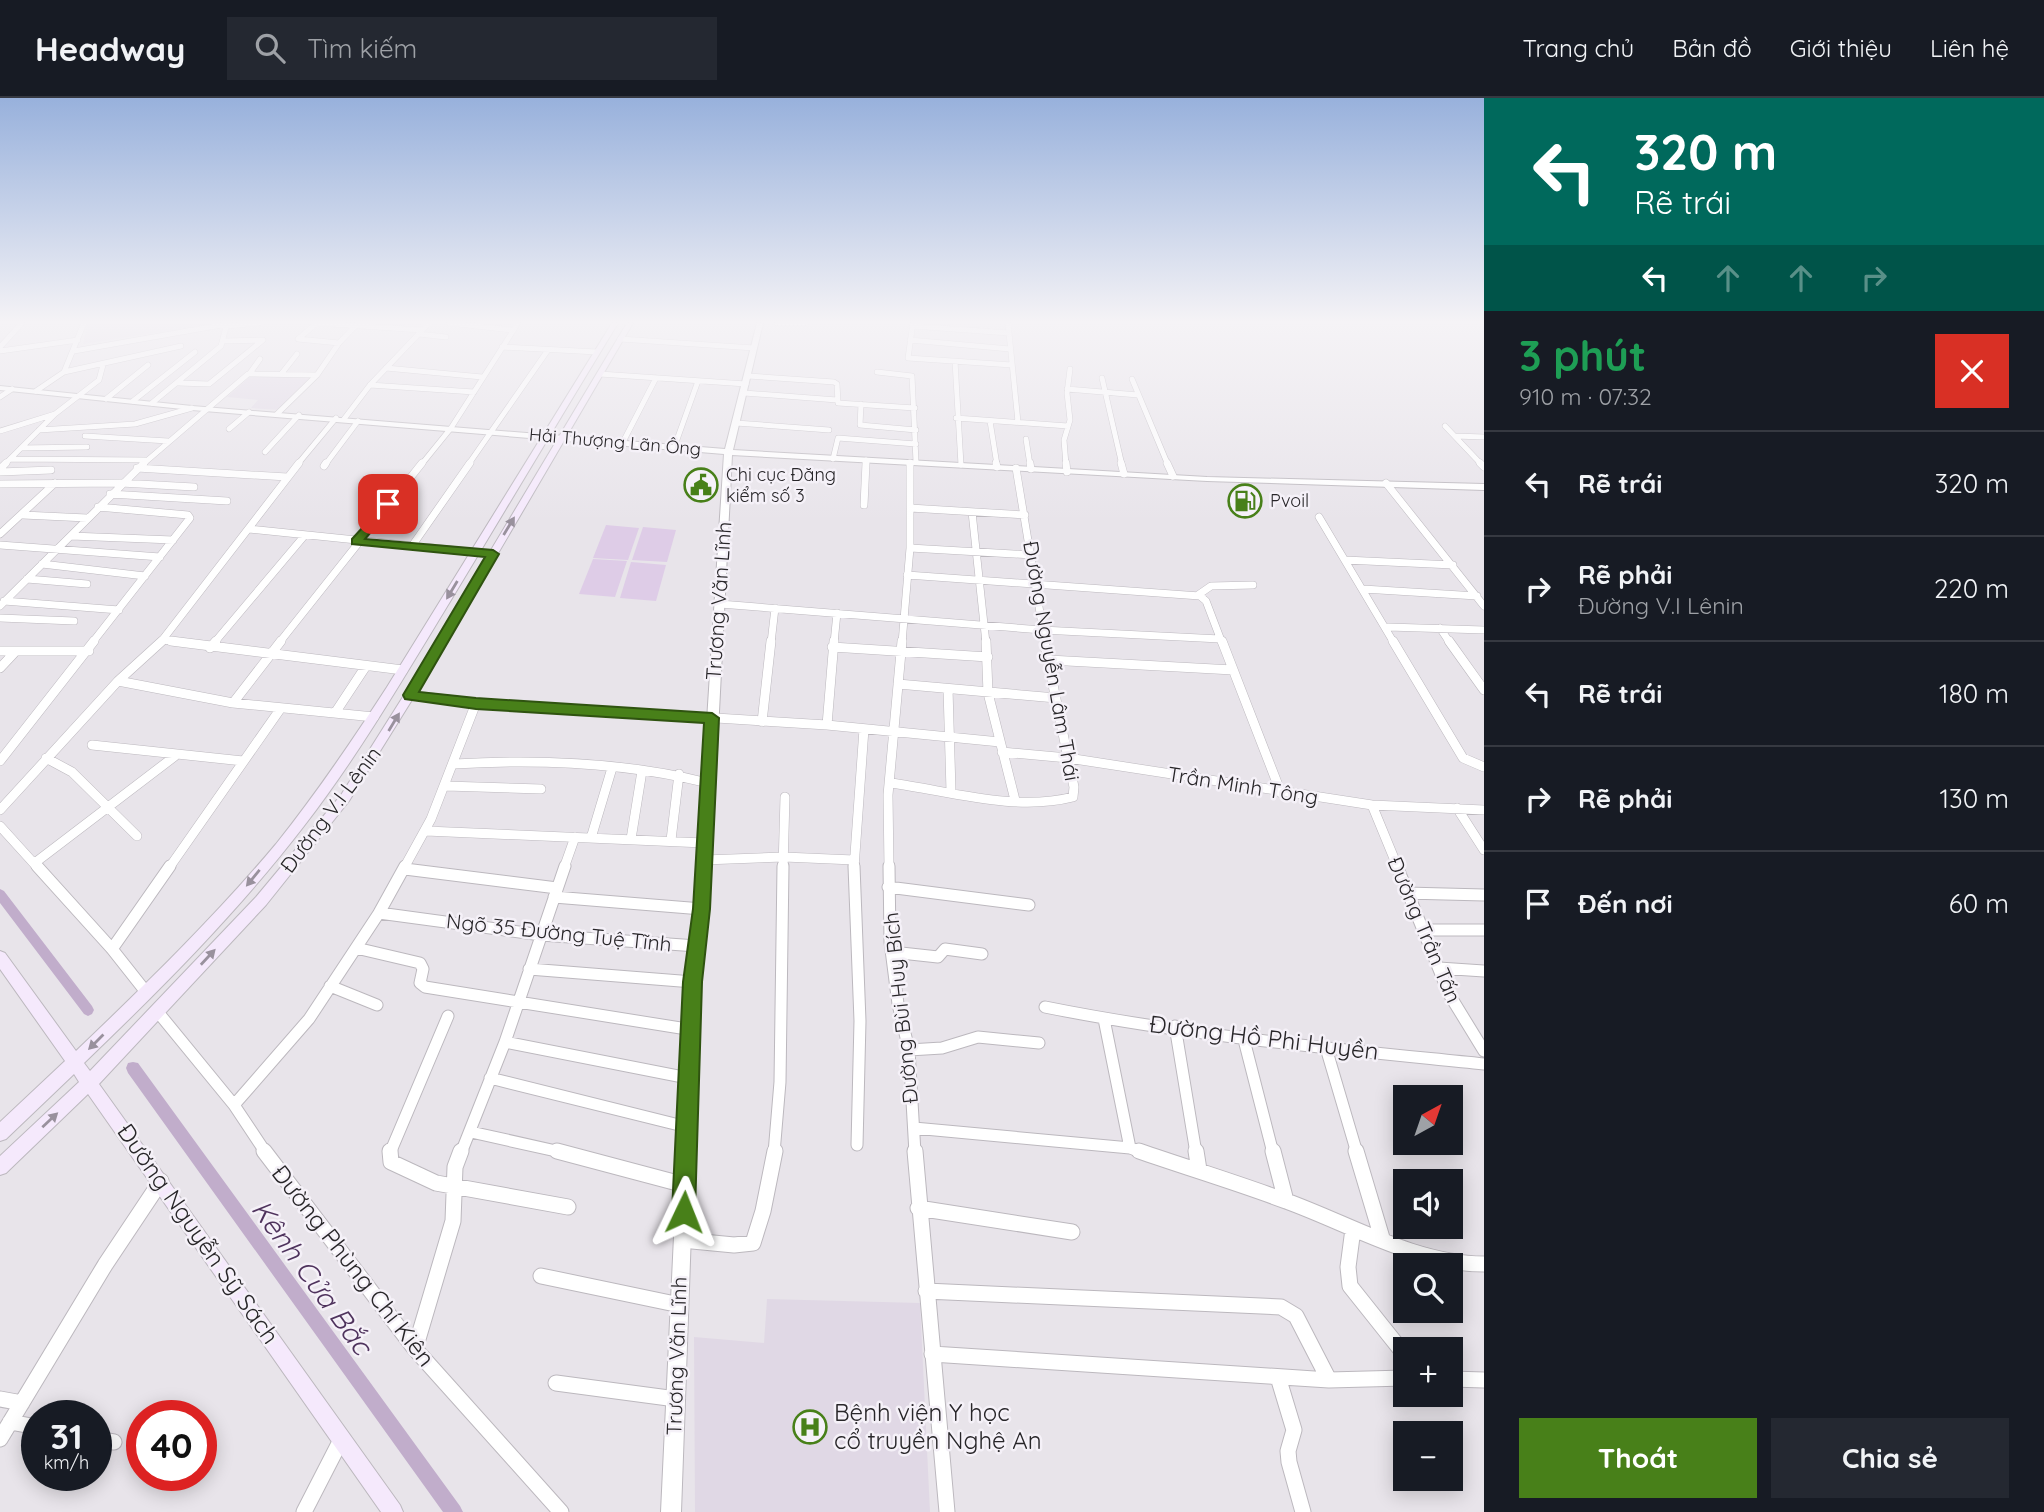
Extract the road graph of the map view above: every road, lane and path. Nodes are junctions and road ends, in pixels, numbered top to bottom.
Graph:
1 (12, 389) joint
2 (39, 389) edge
3 (85, 389) edge
4 (118, 389) edge
5 (148, 389) edge
6 (170, 389) edge
7 (232, 389) edge
8 (303, 389) edge
9 (366, 389) edge
10 (429, 389) edge
11 (476, 389) edge
12 (521, 389) edge
13 (574, 389) edge
14 (591, 389) edge
15 (650, 389) edge
16 (695, 389) edge
17 (745, 389) edge
18 (774, 389) edge
19 (836, 389) edge
20 (913, 389) edge
21 (955, 389) edge
22 (1015, 389) edge
23 (1067, 389) joint
24 (1104, 389) edge
25 (1136, 389) edge
26 (36, 391) junction
27 (474, 392) junction
28 (1104, 392) junction
29 (75, 396) junction
30 (1138, 396) junction
31 (0, 397) edge
32 (106, 399) junction
33 (837, 400) junction
34 (133, 401) junction
35 (152, 403) junction
36 (861, 404) junction
37 (192, 408) junction
38 (915, 408) junction
39 (210, 409) junction
40 (249, 412) junction
41 (55, 414) junction
42 (277, 414) junction
43 (299, 415) junction
44 (956, 418) junction
45 (340, 419) junction
46 (358, 421) junction
47 (990, 421) junction
48 (1018, 422) junction
49 (736, 423) junction
50 (1068, 426) junction
51 (1445, 426) dead end
52 (451, 428) junction
53 (229, 429) dead end
54 (39, 430) junction
55 (829, 430) dead end
56 (916, 430) junction
57 (0, 431) edge
58 (492, 432) junction
59 (546, 435) junction
60 (85, 436) dead end
61 (562, 436) junction
62 (1455, 436) junction
63 (1484, 438) edge
64 (1026, 439) dead end
65 (168, 441) junction
66 (623, 442) junction
67 (916, 444) junction
68 (87, 447) dead end
69 (21, 448) junction
70 (674, 448) junction
71 (265, 452) dead end
72 (728, 452) junction
73 (833, 458) junction
74 (10, 459) junction
75 (146, 460) junction
76 (866, 460) junction
77 (913, 462) junction
78 (1482, 463) edge
79 (961, 465) junction
80 (324, 466) dead end
81 (997, 467) junction
82 (137, 468) junction
83 (1016, 468) junction
84 (1031, 469) junction
85 (0, 470) edge
86 (51, 470) dead end
87 (1067, 472) junction
88 (1124, 474) junction
89 (1173, 476) junction
90 (287, 477) junction
91 (55, 483) junction
92 (121, 483) junction
93 (1386, 483) junction
94 (0, 484) edge
95 (194, 487) dead end
96 (1484, 487) edge
97 (110, 494) junction
98 (227, 501) dead end
99 (864, 505) dead end
100 (98, 507) junction
101 (910, 508) junction
102 (972, 512) junction
103 (23, 515) junction
104 (1026, 515) junction
105 (1319, 517) dead end
106 (87, 518) junction
107 (249, 529) junction
108 (0, 534) edge
109 (304, 535) junction
110 (71, 536) junction
111 (173, 540) junction
112 (356, 542) junction
113 (0, 545) edge
114 (412, 546) junction
115 (910, 548) junction
116 (58, 549) junction
117 (475, 552) junction
118 (976, 553) junction
119 (493, 554) junction
120 (1032, 555) junction
121 (160, 557) junction
122 (1345, 560) junction
123 (42, 564) junction
124 (1453, 565) junction
125 (907, 575) junction
126 (145, 576) junction
127 (27, 579) junction
128 (979, 580) junction
129 (87, 584) dead end
130 (1037, 584) junction
131 (1253, 584) dead end
132 (1363, 589) junction
133 (1198, 595) junction
134 (1477, 596) junction
135 (2, 603) edge
136 (720, 604) junction
137 (1484, 606) edge
138 (775, 608) junction
139 (120, 610) junction
140 (837, 612) junction
141 (0, 618) edge
142 (902, 618) junction
143 (74, 621) dead end
144 (984, 624) junction
145 (430, 626) junction
146 (1388, 627) junction
147 (449, 628) junction
148 (1440, 628) junction
149 (1042, 629) junction
150 (1484, 630) edge
151 (1220, 639) junction
152 (163, 640) junction
153 (832, 647) junction
154 (210, 648) junction
155 (901, 650) junction
156 (0, 652) edge
157 (16, 652) junction
158 (89, 652) junction
159 (268, 655) junction
160 (988, 657) junction
161 (1049, 660) junction
162 (366, 666) junction
163 (0, 668) edge
164 (403, 670) junction
165 (1233, 670) junction
166 (118, 681) junction
167 (898, 684) junction
168 (948, 689) junction
169 (1484, 690) edge
170 (988, 693) junction
171 (410, 695) junction
172 (1056, 698) junction
173 (233, 703) junction
174 (476, 704) junction
175 (281, 708) junction
176 (335, 713) junction
177 (374, 717) junction
178 (712, 718) junction
179 (762, 722) junction
180 (827, 725) junction
181 (864, 729) junction
182 (892, 732) junction
183 (948, 738) junction
184 (92, 746) dead end
185 (1001, 747) junction
186 (175, 756) junction
187 (46, 758) junction
188 (1068, 758) junction
189 (0, 761) edge
190 (243, 761) junction
191 (454, 764) junction
192 (1484, 766) edge
193 (612, 768) junction
194 (642, 771) junction
195 (679, 774) junction
196 (708, 783) junction
197 (891, 783) junction
198 (446, 786) junction
199 (541, 789) dead end
200 (951, 791) junction
201 (1281, 793) junction
202 (785, 797) dead end
203 (1015, 800) junction
204 (1372, 805) junction
205 (107, 806) junction
206 (1457, 808) junction
207 (0, 810) edge
208 (1484, 810) edge
209 (0, 826) edge
210 (426, 831) junction
211 (137, 836) dead end
212 (575, 837) junction
213 (591, 838) junction
214 (631, 839) junction
215 (671, 840) junction
216 (704, 844) junction
217 (1484, 850) edge
218 (784, 857) junction
219 (704, 860) junction
220 (853, 860) junction
221 (36, 862) junction
222 (405, 869) junction
223 (888, 887) junction
224 (556, 892) junction
225 (1406, 893) junction
226 (1484, 895) edge
227 (1029, 905) dead end
228 (702, 909) junction
229 (379, 913) junction
230 (1423, 930) junction
231 (1484, 930) edge
232 (541, 935) junction
233 (697, 946) junction
234 (112, 948) junction
235 (356, 948) junction
236 (892, 952) junction
237 (982, 954) dead end
238 (0, 957) edge
239 (529, 968) junction
240 (1439, 968) junction
241 (1484, 971) edge
242 (693, 982) junction
243 (330, 986) junction
244 (146, 992) junction
245 (519, 1003) junction
246 (377, 1005) dead end
247 (1045, 1007) dead end
248 (157, 1011) junction
249 (448, 1016) dead end
250 (1104, 1019) junction
251 (1175, 1026) junction
252 (693, 1030) junction
253 (1244, 1036) junction
254 (505, 1042) junction
255 (1039, 1043) dead end
256 (1326, 1048) junction
257 (909, 1050) junction
258 (1484, 1051) edge
259 (76, 1062) junction
260 (1484, 1064) edge
261 (491, 1078) junction
262 (688, 1078) junction
263 (90, 1082) junction
264 (234, 1105) junction
265 (687, 1127) junction
266 (914, 1128) junction
267 (471, 1132) junction
268 (0, 1133) edge
269 (858, 1145) dead end
270 (1130, 1148) junction
271 (0, 1167) edge
272 (1199, 1170) junction
273 (161, 1181) junction
274 (685, 1185) junction
275 (456, 1187) junction
276 (1286, 1201) junction
277 (568, 1208) dead end
278 (918, 1208) junction
279 (1353, 1229) junction
280 (1072, 1232) dead end
281 (1382, 1238) junction
282 (682, 1240) junction
283 (1484, 1264) edge
284 (541, 1276) dead end
285 (926, 1291) junction
286 (680, 1305) junction
287 (1393, 1338) edge
288 (415, 1349) junction
289 (932, 1354) junction
290 (1278, 1377) junction
291 (1393, 1378) edge
292 (1463, 1379) edge
293 (1329, 1380) junction
294 (1484, 1380) edge
295 (556, 1382) dead end
296 (0, 1399) edge
297 (676, 1399) junction
298 (24, 1400) edge
299 (21, 1403) edge
300 (21, 1405) edge
301 (10, 1422) junction
302 (21, 1424) edge
303 (342, 1438) junction
304 (0, 1439) edge
305 (304, 1512) edge
306 (393, 1512) edge
307 (561, 1512) edge
308 (671, 1512) edge
309 (947, 1512) edge
310 (1303, 1512) edge

1 - 26 street, Hải Thượng Lãn Ông
1 - 31 street
2 - 26 street
3 - 29 street
4 - 32 street
5 - 34 street
6 - 35 street
7 - 39 street
8 - 42 street
9 - 45 street
10 - 27 street
11 - 27 street
12 - 58 street
13 - 59 main road, Đường V.I Lênin
14 - 61 main road, Đường V.I Lênin
15 - 66 street
16 - 70 street
17 - 49 street, Trương Văn Lĩnh
18 - 33 street
19 - 33 street
20 - 38 street, Đường Bùi Huy Bích
21 - 44 street
22 - 48 street
23 - 28 street
23 - 50 street
24 - 28 street
25 - 30 street
26 - 29 street, Hải Thượng Lãn Ông
27 - 52 street
28 - 30 street
28 - 88 street
29 - 32 street, Hải Thượng Lãn Ông
29 - 41 street
30 - 89 street
32 - 34 street, Hải Thượng Lãn Ông
33 - 36 street
34 - 35 street, Hải Thượng Lãn Ông
35 - 37 street, Hải Thượng Lãn Ông
36 - 38 street
36 - 56 street
37 - 39 street, Hải Thượng Lãn Ông
37 - 54 street
38 - 56 street, Đường Bùi Huy Bích
39 - 40 street, Hải Thượng Lãn Ông
39 - 65 street
40 - 42 street, Hải Thượng Lãn Ông
40 - 53 street
41 - 54 street
41 - 57 street
42 - 43 street, Hải Thượng Lãn Ông
43 - 45 street, Hải Thượng Lãn Ông
43 - 71 street
44 - 47 street
44 - 79 street
45 - 46 street, Hải Thượng Lãn Ông
45 - 90 street
46 - 52 street, Hải Thượng Lãn Ông
46 - 80 street
47 - 48 street
47 - 81 street
48 - 50 street
49 - 55 street
49 - 72 street, Trương Văn Lĩnh
50 - 87 street
51 - 62 street
52 - 58 street, Hải Thượng Lãn Ông
52 - 112 street
54 - 69 street
56 - 67 street, Đường Bùi Huy Bích
58 - 59 street, Hải Thượng Lãn Ông
58 - 114 street
59 - 61 street, Hải Thượng Lãn Ông
59 - 117 main road, Đường V.I Lênin
60 - 65 street
61 - 66 street, Hải Thượng Lãn Ông
119 -> 61 main road, Đường V.I Lênin
62 - 63 street
62 - 78 street
64 - 84 street
65 - 75 street
66 - 70 street, Hải Thượng Lãn Ông
67 - 73 street
67 - 77 street, Đường Bùi Huy Bích
68 - 69 street
69 - 74 street
70 - 72 street, Hải Thượng Lãn Ông
72 - 73 street, Hải Thượng Lãn Ông
72 - 136 street, Trương Văn Lĩnh
73 - 76 street, Hải Thượng Lãn Ông
74 - 75 street
74 - 85 street
75 - 82 street
76 - 77 street, Hải Thượng Lãn Ông
76 - 99 street
77 - 79 street, Hải Thượng Lãn Ông
77 - 101 street, Đường Bùi Huy Bích
79 - 81 street, Hải Thượng Lãn Ông
81 - 83 street, Hải Thượng Lãn Ông
82 - 90 street
82 - 92 street
83 - 84 street, Hải Thượng Lãn Ông
83 - 104 street, Đường Nguyễn Lâm Thái
84 - 87 street, Hải Thượng Lãn Ông
85 - 86 street
87 - 88 street, Hải Thượng Lãn Ông
88 - 89 street, Hải Thượng Lãn Ông
89 - 93 street, Hải Thượng Lãn Ông
90 - 107 street
91 - 92 street
91 - 94 street
91 - 103 street
92 - 95 street
92 - 97 street
93 - 96 street, Hải Thượng Lãn Ông
93 - 124 street
97 - 98 street
97 - 100 street
100 - 106 street
100 - 111 street
101 - 102 street
101 - 115 street, Đường Bùi Huy Bích
102 - 104 street
102 - 118 street
103 - 106 street
103 - 108 street
104 - 120 street, Đường Nguyễn Lâm Thái
105 - 122 street
106 - 110 street
107 - 109 street
107 - 152 street
109 - 112 street
109 - 154 street
110 - 111 street
110 - 116 street
111 - 121 street
112 - 114 street
112 - 159 street
113 - 116 street
114 - 117 street
115 - 118 street
115 - 125 street, Đường Bùi Huy Bích
116 - 121 street
116 - 123 street
117 - 119 street
117 -> 145 main road, Đường V.I Lênin
118 - 120 street
118 - 128 street
119 - 147 main road, Đường V.I Lênin
120 - 130 street, Đường Nguyễn Lâm Thái
121 - 126 street
122 - 124 street
122 - 132 street
123 - 126 street
123 - 127 street
124 - 134 street
125 - 128 street
125 - 142 street, Đường Bùi Huy Bích
126 - 139 street
127 - 129 street
127 - 135 street
128 - 130 street
128 - 144 street
130 - 133 street
130 - 149 street, Đường Nguyễn Lâm Thái
131 - 133 street
132 - 134 street
132 - 146 street
133 - 151 street
134 - 137 street
135 - 139 street
136 - 138 street
136 - 178 street, Trương Văn Lĩnh
138 - 140 street
138 - 179 street
139 - 158 street
140 - 142 street
140 - 153 street
141 - 143 street
142 - 144 street
142 - 155 street, Đường Bùi Huy Bích
144 - 149 street
144 - 160 street
145 - 147 main road
145 - 164 main road, Đường V.I Lênin
146 - 148 street
146 - 192 street
147 - 171 main road, Đường V.I Lênin
148 - 150 street
148 - 169 street
149 - 151 street
149 - 161 street, Đường Nguyễn Lâm Thái
151 - 165 street
152 - 154 street
152 - 166 street
153 - 155 street
153 - 180 street
154 - 159 street
155 - 160 street
155 - 167 street, Đường Bùi Huy Bích
156 - 157 street
157 - 158 street
157 - 163 street
158 - 189 street
159 - 162 street
159 - 173 street
160 - 170 street
161 - 165 street
161 - 172 street, Đường Nguyễn Lâm Thái
162 - 164 street
162 - 176 street
164 - 177 main road, Đường V.I Lênin
165 - 201 street
166 - 173 street
166 - 187 street
167 - 168 street
167 - 182 street, Đường Bùi Huy Bích
168 - 170 street
168 - 183 street
170 - 172 street
170 - 185 street
171 - 174 street, Trần Minh Tông
248 -> 171 main road, Đường V.I Lênin
172 - 188 street, Đường Nguyễn Lâm Thái
173 - 175 street
174 - 178 street, Trần Minh Tông
174 - 191 street
175 - 176 street
175 - 190 street
176 - 177 street
177 -> 244 main road, Đường V.I Lênin
178 - 179 street, Trần Minh Tông
178 - 196 street, Trương Văn Lĩnh
179 - 180 street, Trần Minh Tông
180 - 181 street, Trần Minh Tông
181 - 182 street, Trần Minh Tông
181 - 220 street
182 - 183 street, Trần Minh Tông
182 - 197 street, Đường Bùi Huy Bích
183 - 185 street, Trần Minh Tông
183 - 200 street
184 - 186 street
185 - 188 street, Trần Minh Tông
185 - 203 street
186 - 190 street
186 - 205 street
187 - 205 street
187 - 207 street
188 - 201 street, Trần Minh Tông
188 - 203 street, Đường Nguyễn Lâm Thái
190 - 234 street
191 - 193 street
191 - 198 street
193 - 194 street
193 - 213 street
194 - 195 street
194 - 214 street
195 - 196 street
195 - 215 street
196 - 216 street, Trương Văn Lĩnh
197 - 200 street, Đường Nguyễn Lâm Thái
197 - 223 street, Đường Bùi Huy Bích
198 - 199 street
198 - 210 street
200 - 203 street, Đường Nguyễn Lâm Thái
201 - 204 street, Trần Minh Tông
202 - 218 street
204 - 206 street, Trần Minh Tông
204 - 225 street, Đường Trần Tấn
205 - 211 street
205 - 221 street
206 - 208 street, Trần Minh Tông
206 - 217 street
209 - 221 street
210 - 212 street
210 - 222 street
212 - 213 street
212 - 224 street
213 - 214 street
214 - 215 street
215 - 216 street
216 - 219 street, Trương Văn Lĩnh
218 - 219 street
218 - 220 street
218 - 282 street
219 - 228 street, Trương Văn Lĩnh
220 - 269 street
221 - 234 street
222 - 224 street
222 - 229 street
223 - 227 street
223 - 236 street, Đường Bùi Huy Bích
224 - 228 street
224 - 232 street
225 - 226 street
225 - 230 street, Đường Trần Tấn
228 - 233 street, Trương Văn Lĩnh
229 - 232 street, Ngõ 35 Đường Tuệ Tĩnh
229 - 235 street
230 - 231 street
230 - 240 street, Đường Trần Tấn
232 - 233 street, Ngõ 35 Đường Tuệ Tĩnh
232 - 239 street
233 - 242 street, Trương Văn Lĩnh
234 - 244 street
235 - 243 street
235 - 245 street
236 - 237 street
236 - 257 street, Đường Bùi Huy Bích
238 - 259 main road, Đường Nguyễn Sỹ Sách
239 - 242 street
239 - 245 street
240 - 241 street
240 - 258 street, Đường Trần Tấn
242 - 252 street, Trương Văn Lĩnh
243 - 246 street
243 - 264 street
244 -> 259 main road, Đường V.I Lênin
245 - 252 street
245 - 254 street
247 - 250 street, Đường Hồ Phi Huyền
248 - 263 main road, Đường V.I Lênin
248 - 264 street, Đường Phùng Chí Kiên
249 - 275 street
250 - 251 street, Đường Hồ Phi Huyền
250 - 270 street
251 - 253 street, Đường Hồ Phi Huyền
251 - 272 street
252 - 262 street, Trương Văn Lĩnh
253 - 256 street, Đường Hồ Phi Huyền
253 - 276 street
254 - 261 street
254 - 262 street
255 - 257 street
256 - 260 street, Đường Hồ Phi Huyền
256 - 281 street
257 - 266 street, Đường Bùi Huy Bích
259 - 263 main road, Đường Nguyễn Sỹ Sách
259 - 268 main road, Đường V.I Lênin
261 - 265 street
261 - 267 street
262 - 265 street, Trương Văn Lĩnh
271 -> 263 main road, Đường V.I Lênin
263 - 273 main road, Đường Nguyễn Sỹ Sách
264 - 288 street, Đường Phùng Chí Kiên
265 - 274 street, Trương Văn Lĩnh
266 - 270 street
266 - 278 street, Đường Bùi Huy Bích
267 - 274 street
267 - 275 street
270 - 272 street
272 - 276 street
273 - 298 street
273 - 303 main road, Đường Nguyễn Sỹ Sách
274 - 282 street, Trương Văn Lĩnh
275 - 277 street
275 - 288 street
276 - 279 street
278 - 280 street
278 - 285 street, Đường Bùi Huy Bích
279 - 281 street
279 - 287 street
281 - 283 street
282 - 286 street, Trương Văn Lĩnh
284 - 286 street
285 - 289 street, Đường Bùi Huy Bích
285 - 293 street
286 - 297 street, Trương Văn Lĩnh
288 - 307 street, Đường Phùng Chí Kiên
289 - 290 street
289 - 309 street, Đường Bùi Huy Bích
290 - 293 street
290 - 310 street
291 - 293 street
292 - 294 street
295 - 297 street
296 - 299 street
297 - 308 street, Trương Văn Lĩnh
300 - 301 street
301 - 302 street
301 - 304 street
303 - 305 street
303 - 306 main road, Đường Nguyễn Sỹ Sách

